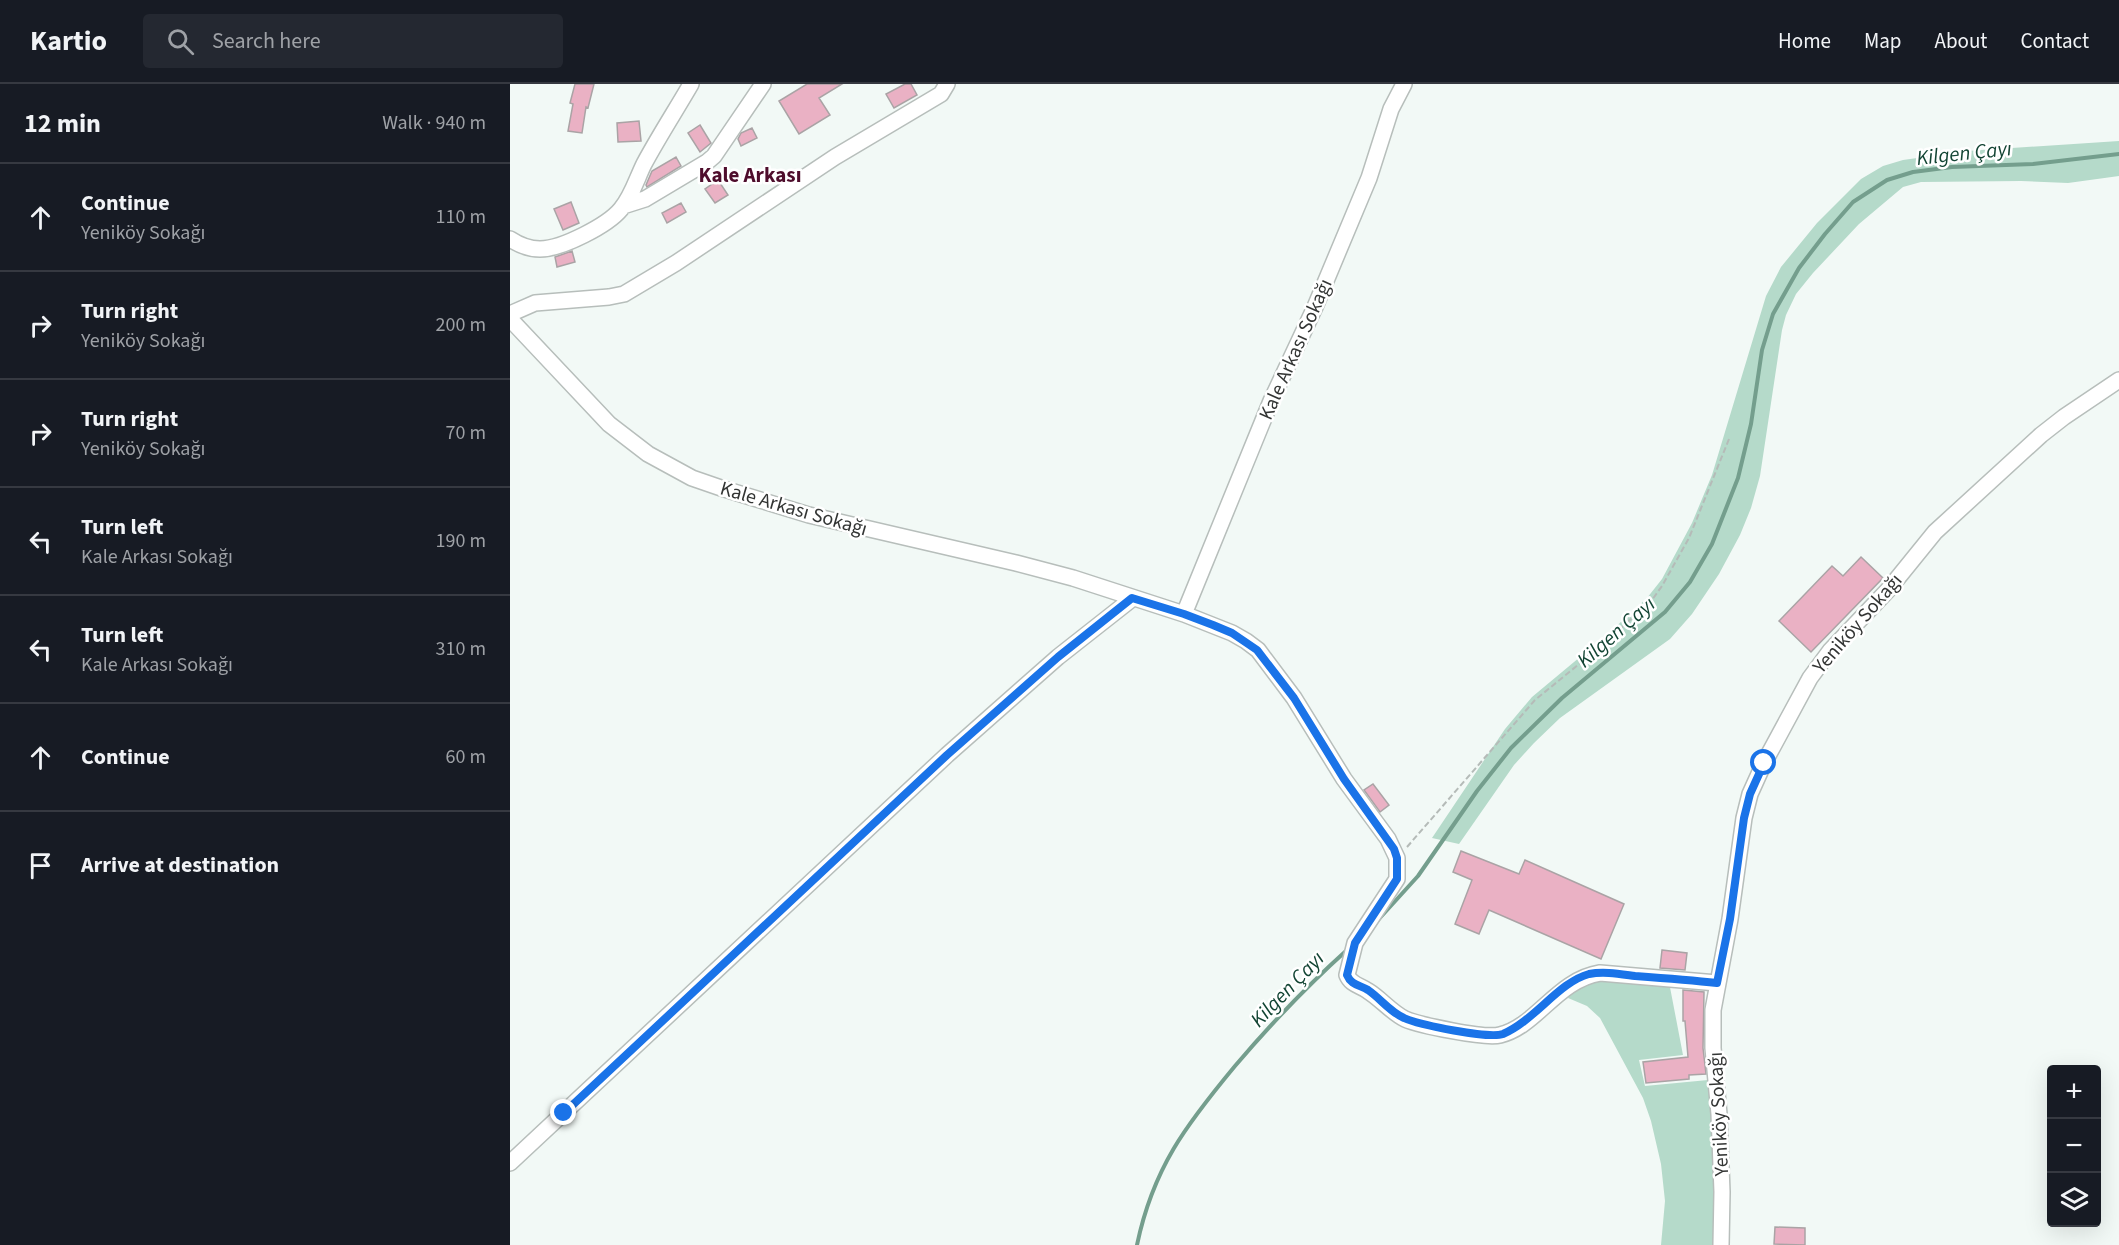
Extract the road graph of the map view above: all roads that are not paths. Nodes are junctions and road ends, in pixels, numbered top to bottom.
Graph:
1 (691, 84) edge
2 (763, 84) edge
3 (947, 84) edge
4 (1404, 84) edge
5 (623, 207) junction
6 (510, 239) edge
7 (510, 314) edge
8 (510, 319) edge
9 (2119, 380) edge
10 (1132, 598) junction
11 (1184, 614) junction
12 (1717, 983) junction
13 (510, 1164) edge
14 (1721, 1245) edge

1 - 5 street
2 - 5 street
3 - 7 street
4 - 11 street, Kale Arkası Sokağı
5 - 6 street
8 - 10 street, Kale Arkası Sokağı
9 - 12 street, Yeniköy Sokağı
10 - 11 street, Kale Arkası Sokağı
10 - 13 street
11 - 12 street, Kale Arkası Sokağı
12 - 14 street, Yeniköy Sokağı

